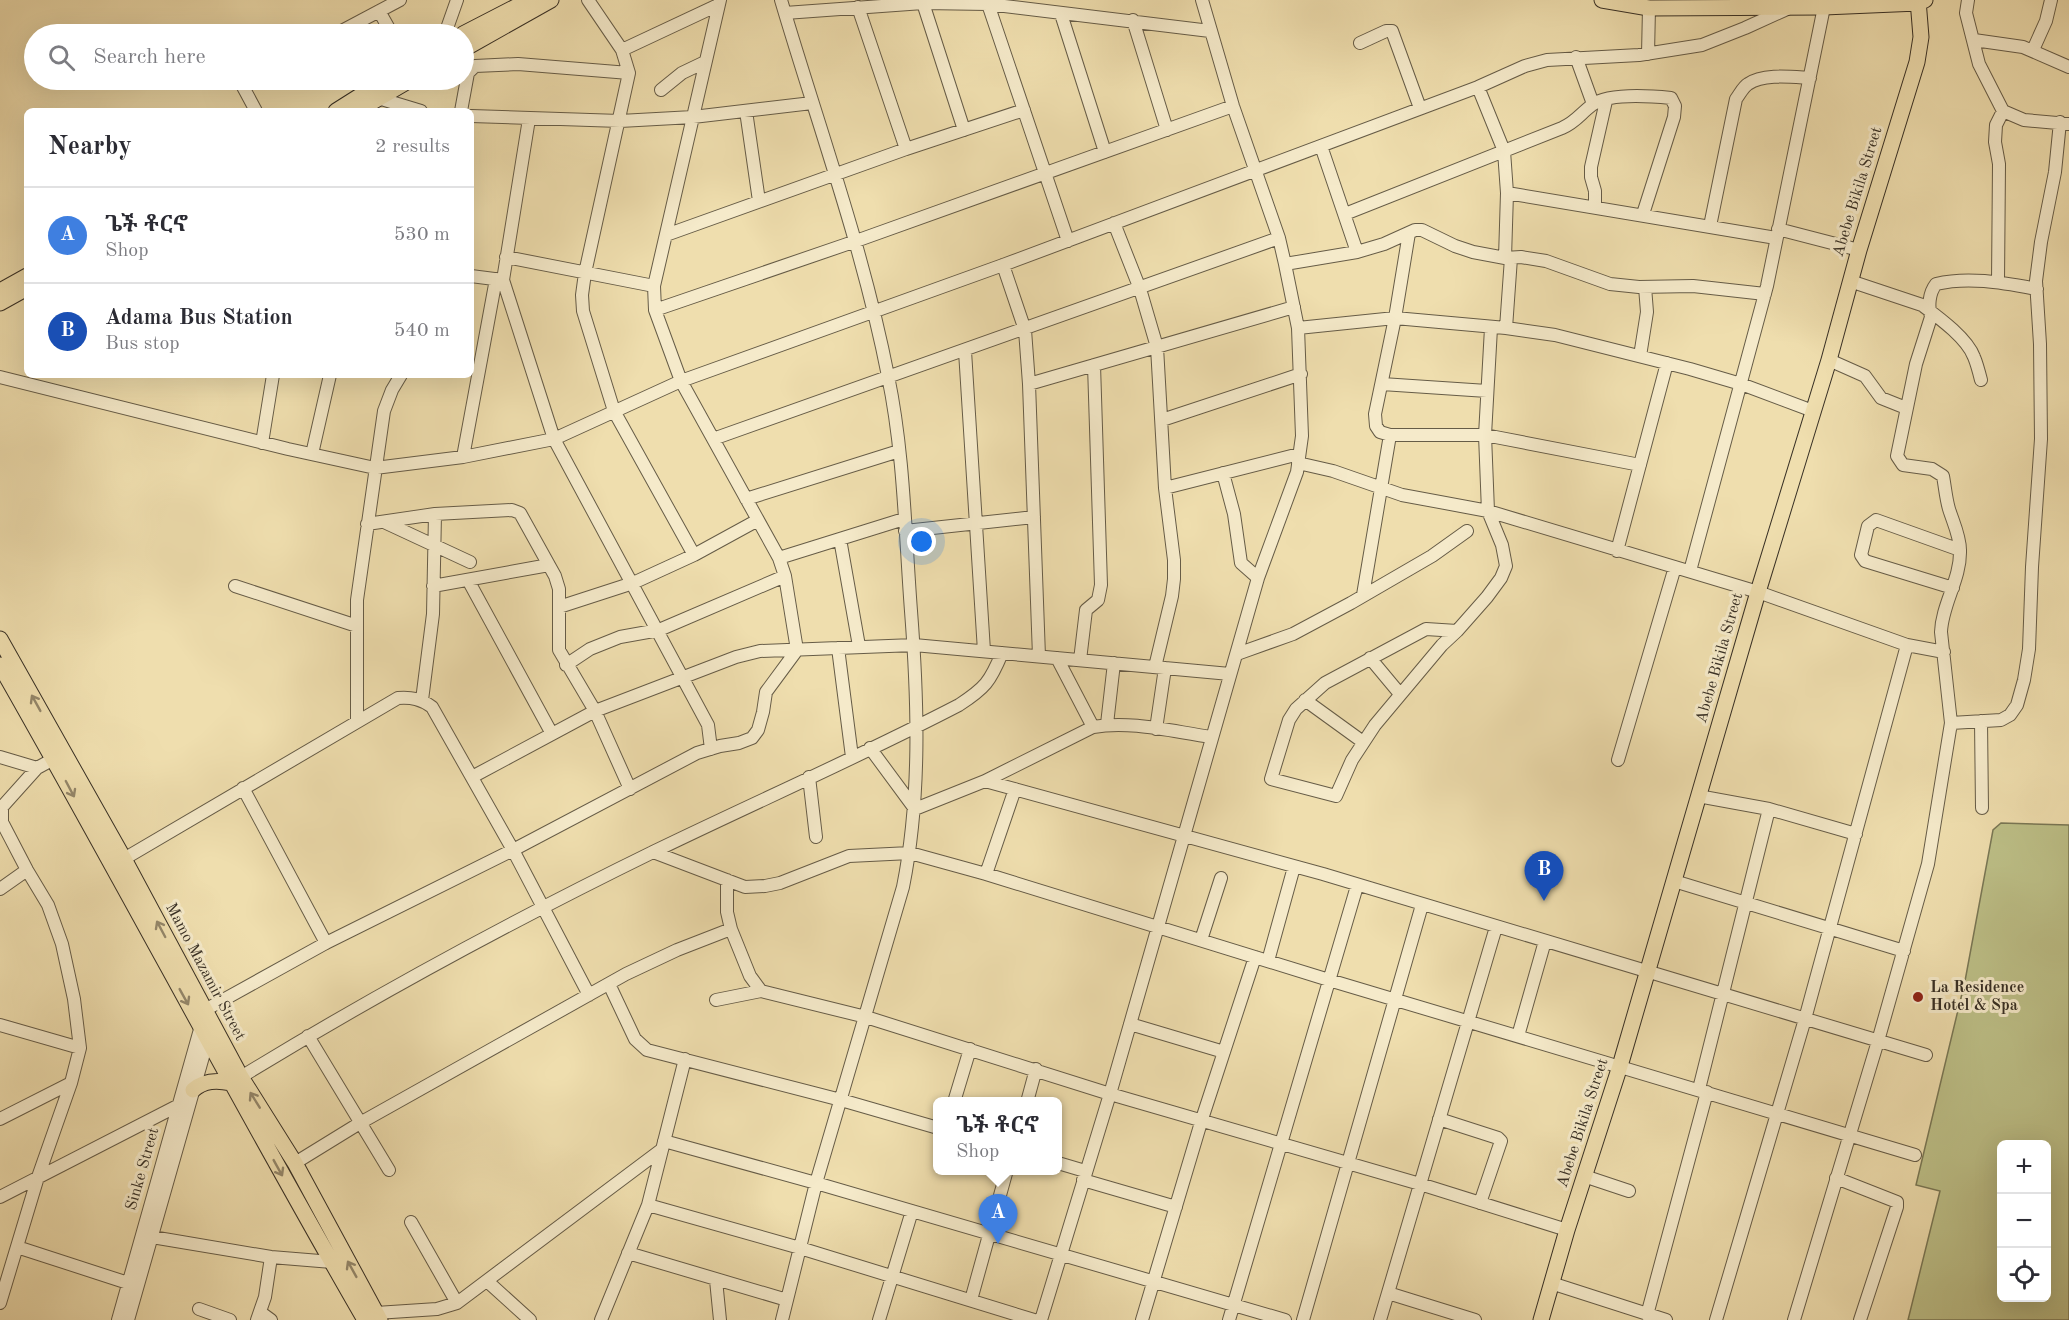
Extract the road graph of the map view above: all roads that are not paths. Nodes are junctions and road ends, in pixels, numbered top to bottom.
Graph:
1 (400, 0) edge
2 (457, 0) edge
3 (529, 0) edge
4 (551, 0) edge
5 (588, 0) edge
6 (781, 0) edge
7 (1202, 0) edge
8 (1602, 0) edge
9 (1968, 0) edge
10 (2051, 0) edge
11 (1920, 1) edge
12 (719, 2) edge
13 (922, 3) junction
14 (1630, 3) edge
15 (988, 4) junction
16 (1823, 4) edge
17 (858, 7) junction
18 (1791, 7) junction
19 (1648, 8) junction
20 (379, 11) junction
21 (785, 13) junction
22 (1061, 14) junction
23 (1133, 20) junction
24 (355, 24) edge
25 (386, 24) edge
26 (448, 24) edge
27 (474, 28) edge
28 (1210, 31) junction
29 (1974, 40) junction
30 (474, 43) edge
31 (1360, 43) dead end
32 (622, 50) junction
33 (2033, 50) junction
34 (1648, 54) junction
35 (1576, 57) junction
36 (705, 62) junction
37 (474, 67) edge
38 (2069, 67) edge
39 (629, 73) junction
40 (1810, 78) junction
41 (1478, 87) junction
42 (245, 90) edge
43 (370, 90) edge
44 (392, 90) edge
45 (465, 90) edge
46 (661, 90) dead end
47 (378, 98) junction
48 (1606, 101) junction
49 (812, 103) junction
50 (1593, 104) junction
51 (1233, 106) junction
52 (254, 108) edge
53 (341, 108) edge
54 (362, 108) edge
55 (411, 108) edge
56 (462, 108) edge
57 (1420, 108) junction
58 (1024, 110) junction
59 (746, 111) junction
60 (2003, 111) junction
61 (474, 116) edge
62 (693, 117) junction
63 (529, 119) junction
64 (620, 121) junction
65 (2065, 123) edge
66 (964, 130) junction
67 (1167, 130) junction
68 (1321, 146) junction
69 (906, 149) junction
70 (1504, 151) junction
71 (1105, 152) junction
72 (1254, 171) junction
73 (1045, 173) junction
74 (834, 175) junction
75 (1507, 193) junction
76 (759, 201) junction
77 (1595, 207) junction
78 (1345, 214) junction
79 (1643, 214) junction
80 (1114, 223) junction
81 (1710, 226) junction
82 (1409, 233) junction
83 (1777, 233) junction
84 (666, 235) junction
85 (1279, 238) junction
86 (856, 241) junction
87 (1068, 241) junction
88 (1859, 250) junction
89 (1357, 252) junction
90 (506, 257) junction
91 (1508, 258) junction
92 (1286, 264) junction
93 (1003, 265) junction
94 (585, 273) junction
95 (474, 276) edge
96 (24, 278) edge
97 (500, 280) junction
98 (1850, 281) junction
99 (1998, 282) junction
100 (654, 286) junction
101 (1645, 287) junction
102 (1140, 289) junction
103 (2037, 289) junction
104 (24, 290) edge
105 (0, 291) edge
106 (1765, 294) junction
107 (0, 303) edge
108 (1294, 307) junction
109 (655, 310) junction
110 (1929, 310) junction
111 (873, 312) junction
112 (1395, 318) junction
113 (1298, 328) junction
114 (1491, 328) junction
115 (1506, 328) junction
116 (1025, 330) junction
117 (1157, 347) junction
118 (965, 351) junction
119 (1640, 356) junction
120 (1829, 360) junction
121 (1667, 363) junction
122 (1094, 365) junction
123 (1301, 374) junction
124 (889, 376) junction
125 (0, 377) edge
126 (273, 378) edge
127 (329, 378) edge
128 (399, 378) edge
129 (33, 380) edge
130 (1981, 380) dead end
131 (681, 381) junction
132 (1029, 384) junction
133 (1382, 384) junction
134 (1741, 384) junction
135 (1487, 391) junction
136 (1906, 408) junction
137 (614, 411) junction
138 (1813, 411) junction
139 (1162, 420) junction
140 (1390, 435) junction
141 (1485, 435) junction
142 (554, 439) junction
143 (713, 439) junction
144 (262, 443) junction
145 (899, 451) junction
146 (312, 454) junction
147 (463, 457) junction
148 (1298, 458) junction
149 (1640, 465) junction
150 (375, 468) junction
151 (1223, 473) junction
152 (1165, 488) junction
153 (1383, 488) junction
154 (746, 499) junction
155 (1488, 511) junction
156 (435, 514) junction
157 (1034, 517) junction
158 (758, 520) junction
159 (383, 521) junction
160 (977, 522) junction
161 (367, 524) junction
162 (905, 525) junction
163 (1467, 531) dead end
164 (840, 539) junction
165 (434, 545) junction
166 (1960, 550) junction
167 (1617, 551) junction
168 (694, 555) junction
169 (779, 558) junction
170 (470, 562) dead end
171 (549, 565) junction
172 (1676, 567) junction
173 (1690, 571) junction
174 (785, 576) junction
175 (1258, 578) junction
176 (468, 580) junction
177 (633, 583) junction
178 (235, 586) dead end
179 (434, 586) junction
180 (1953, 588) junction
181 (1758, 592) junction
182 (1363, 596) junction
183 (559, 607) junction
184 (357, 626) junction
185 (659, 630) junction
186 (1457, 631) junction
187 (0, 639) edge
188 (914, 645) junction
189 (1907, 645) junction
190 (859, 646) junction
191 (838, 648) junction
192 (797, 650) junction
193 (984, 651) junction
194 (1944, 652) junction
195 (1002, 653) junction
196 (1236, 654) junction
197 (1039, 656) junction
198 (1057, 658) junction
199 (1370, 658) junction
200 (1080, 660) junction
201 (1114, 663) junction
202 (0, 665) edge
203 (566, 665) junction
204 (1160, 667) junction
205 (1230, 674) junction
206 (681, 677) junction
207 (1400, 694) junction
208 (422, 700) junction
209 (1305, 700) junction
210 (595, 711) junction
211 (357, 722) junction
212 (1981, 722) junction
213 (1951, 723) junction
214 (1107, 724) junction
215 (1093, 727) junction
216 (915, 728) junction
217 (1156, 729) junction
218 (552, 734) junction
219 (1212, 737) junction
220 (1363, 742) junction
221 (870, 748) junction
222 (711, 749) junction
223 (59, 756) junction
224 (0, 757) edge
225 (852, 757) junction
226 (1618, 760) dead end
227 (37, 768) junction
228 (472, 777) junction
229 (809, 777) junction
230 (985, 781) junction
231 (243, 788) junction
232 (630, 789) junction
233 (1015, 789) junction
234 (1698, 796) junction
235 (1, 805) edge
236 (1983, 808) dead end
237 (915, 809) junction
238 (1769, 809) junction
239 (1184, 834) junction
240 (1856, 834) junction
241 (816, 837) dead end
242 (513, 850) junction
243 (653, 852) junction
244 (910, 853) junction
245 (118, 863) junction
246 (1294, 867) junction
247 (27, 870) junction
248 (986, 874) junction
249 (1221, 878) dead end
250 (727, 880) junction
251 (1674, 881) junction
252 (1358, 886) junction
253 (0, 889) edge
254 (1746, 903) junction
255 (1422, 905) junction
256 (543, 907) junction
257 (1157, 927) junction
258 (1496, 927) junction
259 (731, 929) junction
260 (1830, 930) junction
261 (1200, 940) junction
262 (1545, 941) junction
263 (326, 943) junction
264 (1904, 951) junction
265 (1255, 957) junction
266 (1268, 961) junction
267 (1647, 972) junction
268 (1329, 980) junction
269 (609, 984) junction
270 (761, 991) junction
271 (1723, 994) junction
272 (589, 995) junction
273 (716, 1000) dead end
274 (1395, 1000) junction
275 (866, 1017) junction
276 (1805, 1019) junction
277 (1468, 1021) junction
278 (1130, 1024) junction
279 (0, 1025) edge
280 (208, 1025) junction
281 (308, 1036) junction
282 (1518, 1036) junction
283 (1878, 1041) junction
284 (80, 1048) junction
285 (970, 1049) junction
286 (1224, 1052) junction
287 (1926, 1055) dead end
288 (685, 1059) junction
289 (1620, 1066) junction
290 (1036, 1069) junction
291 (236, 1080) junction
292 (70, 1083) junction
293 (1703, 1091) junction
294 (1110, 1094) junction
295 (955, 1097) edge
296 (1028, 1097) edge
297 (187, 1098) junction
298 (842, 1100) junction
299 (1777, 1113) junction
300 (0, 1119) edge
301 (1202, 1119) junction
302 (1439, 1119) junction
303 (360, 1122) junction
304 (933, 1127) edge
305 (1849, 1135) junction
306 (1281, 1143) junction
307 (662, 1145) junction
308 (1915, 1155) dead end
309 (295, 1163) junction
310 (1348, 1163) junction
311 (1062, 1165) edge
312 (389, 1170) dead end
313 (1006, 1175) edge
314 (38, 1176) junction
315 (1084, 1176) junction
316 (1584, 1176) junction
317 (1836, 1178) junction
318 (816, 1183) junction
319 (1420, 1184) junction
320 (1629, 1191) dead end
321 (0, 1197) edge
322 (1480, 1203) junction
323 (648, 1205) junction
324 (1176, 1208) junction
325 (912, 1211) junction
326 (411, 1222) dead end
327 (1567, 1230) junction
328 (990, 1233) junction
329 (152, 1237) junction
330 (17, 1247) junction
331 (800, 1248) junction
332 (628, 1253) junction
333 (1061, 1254) junction
334 (271, 1257) junction
335 (332, 1262) junction
336 (892, 1276) junction
337 (716, 1280) junction
338 (487, 1281) junction
339 (1154, 1282) junction
340 (128, 1283) junction
341 (1551, 1283) junction
342 (1388, 1293) junction
343 (787, 1300) junction
344 (971, 1300) junction
345 (0, 1303) edge
346 (457, 1303) junction
347 (1233, 1305) junction
348 (199, 1309) dead end
349 (1638, 1315) edge
350 (259, 1316) edge
351 (372, 1318) edge
352 (117, 1320) edge
353 (128, 1320) edge
354 (230, 1320) edge
355 (271, 1320) edge
356 (531, 1320) edge
357 (601, 1320) edge
358 (720, 1320) edge
359 (782, 1320) edge
360 (879, 1320) edge
361 (1034, 1320) edge
362 (1041, 1320) edge
363 (1142, 1320) edge
364 (1228, 1320) edge
365 (1285, 1320) edge
366 (1303, 1320) edge
367 (1380, 1320) edge
368 (1475, 1320) edge
369 (1541, 1320) edge
370 (1666, 1320) edge
371 (1716, 1320) edge
372 (1794, 1320) edge
373 (1860, 1320) edge

1 - 20 street
2 - 26 street
3 - 27 main road
4 - 30 main road
5 - 32 street
6 - 21 street
7 - 28 street
8 - 14 main road
9 - 29 street
10 - 33 street
11 - 16 main road
11 - 88 main road, Abebe Bikila Street
12 - 32 street
12 - 36 street
13 - 15 street
13 - 17 street
13 - 66 street
14 - 19 main road
15 - 22 street
15 - 58 street
16 - 18 main road
16 - 40 street
17 - 21 street
17 - 69 street
18 - 19 main road
18 - 34 street
19 - 34 street
20 - 24 street
20 - 25 street
21 - 49 street
22 - 23 street
22 - 71 street
23 - 28 street
23 - 67 street
28 - 51 street
29 - 33 street
29 - 60 street
31 - 57 street
32 - 39 street
33 - 38 street
34 - 35 street
35 - 41 street
35 - 50 street
36 - 46 street
36 - 62 street
37 - 39 street
39 - 64 street
40 - 81 street
40 - 83 street
41 - 57 street
41 - 70 street
42 - 52 street
43 - 53 main road
44 - 47 main road
45 - 56 street
47 - 54 main road
47 - 55 street
48 - 50 street
48 - 77 street
48 - 79 street
49 - 59 street
49 - 74 street
50 - 70 street
51 - 67 street
51 - 72 street
57 - 68 street
58 - 66 street
58 - 73 street
59 - 62 street
59 - 76 street
60 - 65 street
60 - 99 street
61 - 63 street
62 - 64 street
62 - 84 street
63 - 64 street
63 - 90 street
64 - 94 street
65 - 103 street
66 - 69 street
67 - 71 street
68 - 72 street
68 - 78 street
69 - 74 street
70 - 75 street
70 - 78 street
71 - 73 street
72 - 80 street
72 - 85 street
73 - 86 street
73 - 87 street
74 - 76 street
74 - 86 street
75 - 77 street
75 - 91 street
76 - 84 street
77 - 79 street
78 - 89 street
79 - 81 street
80 - 87 street
80 - 102 street
81 - 83 street
82 - 89 street
82 - 91 street
82 - 112 street
83 - 88 street
83 - 106 street
84 - 100 street
85 - 92 street
85 - 102 street
86 - 109 street
86 - 111 street
87 - 93 street
88 - 98 main road, Abebe Bikila Street
89 - 92 street
90 - 94 street
90 - 97 street
91 - 101 street
91 - 115 street
92 - 108 street
93 - 111 street
93 - 116 street
94 - 100 street
94 - 137 street
95 - 97 street
96 - 105 main road
97 - 142 street
97 - 147 street
98 - 110 street
98 - 120 main road, Abebe Bikila Street
99 - 103 street
99 - 110 street
100 - 109 street
101 - 106 street
101 - 119 street
102 - 116 street
102 - 117 street
103 - 212 street
104 - 107 main road
106 - 134 street
108 - 113 street
108 - 117 street
109 - 131 street
110 - 130 street
110 - 136 street
111 - 124 street
111 - 131 street
112 - 113 street
112 - 114 street
112 - 133 street
113 - 123 street
114 - 115 street
114 - 135 street
115 - 119 street
116 - 118 street
116 - 132 street
117 - 122 street
117 - 139 street
118 - 124 street
118 - 160 street
119 - 121 street
120 - 136 street
120 - 138 main road, Abebe Bikila Street
121 - 134 street
121 - 149 street
122 - 132 street
122 - 200 street
123 - 139 street
123 - 148 street
124 - 143 street
124 - 145 street
125 - 129 street
126 - 144 street
127 - 146 street
128 - 150 street
129 - 144 street
131 - 137 street
131 - 143 street
132 - 157 street
133 - 135 street
133 - 140 street
134 - 138 street
134 - 173 street
135 - 141 street
136 - 166 street
137 - 142 street
137 - 168 street
138 - 181 main road, Abebe Bikila Street
139 - 152 street
140 - 141 street
140 - 153 street
141 - 149 street
141 - 155 street
142 - 147 street
142 - 177 street
143 - 154 street
144 - 146 street
145 - 154 street
145 - 162 street
146 - 150 street
147 - 150 street
148 - 151 street
148 - 153 street
148 - 175 street
149 - 167 street
150 - 161 street
151 - 152 street
151 - 175 street
152 - 204 street
153 - 155 street
153 - 182 street
154 - 158 street
155 - 167 street
155 - 186 street
156 - 159 street
156 - 165 street
156 - 171 street
157 - 160 street
157 - 197 street
158 - 168 street
158 - 169 street
159 - 161 street
159 - 165 street
160 - 162 street
160 - 193 street
161 - 184 street
162 - 164 street
162 - 188 street
163 - 182 street
164 - 169 street
164 - 190 street
165 - 170 street
165 - 179 street
166 - 180 street
166 - 180 street
167 - 172 street
168 - 177 street
169 - 174 street
171 - 176 street
171 - 183 street
172 - 173 street
172 - 226 street
173 - 181 street
174 - 185 street
174 - 192 street
175 - 196 street
176 - 179 street
176 - 218 street
177 - 183 street
177 - 185 street
178 - 184 street
179 - 208 street
180 - 194 street
181 - 189 street
181 - 234 main road, Abebe Bikila Street
182 - 196 street
183 - 203 street
184 - 211 street
185 - 203 street
185 - 206 street
186 - 199 street
186 - 207 street
223 -> 187 main road, Mamo Mazamir Street
188 - 190 street
188 - 193 street
188 - 216 street
189 - 194 street
189 - 240 street
190 - 191 street
191 - 192 street
191 - 225 street
192 - 206 street
192 - 222 street
193 - 195 street
194 - 213 street
195 - 197 street
195 - 216 street
196 - 205 street
197 - 198 street
198 - 200 street
198 - 215 street
199 - 207 street
199 - 209 street
200 - 201 street
201 - 204 street
201 - 214 street
202 - 223 main road, Mamo Mazamir Street
203 - 210 street
204 - 205 street
204 - 217 street
205 - 219 street
206 - 210 street
206 - 222 street
207 - 220 street
208 - 211 street
208 - 228 street
209 - 220 street
209 - 220 street
210 - 218 street
210 - 232 street
211 - 231 street
212 - 213 street
212 - 236 street
213 - 264 street
214 - 215 street
214 - 217 street
215 - 230 street
216 - 221 street
216 - 237 street
217 - 219 street
218 - 228 street
219 - 239 street
221 - 225 street
221 - 237 street
222 - 232 street
223 - 227 street
223 - 245 main road, Mamo Mazamir Street
224 - 227 street
225 - 229 street
227 - 235 street
228 - 242 street
229 - 241 street
229 - 243 street
230 - 233 street
230 - 237 street
231 - 245 street
231 - 263 street
232 - 242 street
233 - 239 street
233 - 248 street
234 - 238 street
234 - 251 main road, Abebe Bikila Street
235 - 247 street
237 - 244 street
238 - 240 street
238 - 254 street
239 - 246 street
239 - 257 street
240 - 260 street
242 - 256 street
242 - 263 street
243 - 250 street
243 - 256 street
244 - 248 street
244 - 250 street
244 - 275 street
245 - 280 main road, Mamo Mazamir Street
246 - 252 street
246 - 266 street
247 - 253 street
247 - 284 street
248 - 257 street
249 - 261 street
250 - 259 street
251 - 254 street
251 - 267 main road, Abebe Bikila Street
252 - 255 street
252 - 268 street
254 - 260 street
254 - 271 street
255 - 258 street
255 - 274 street
256 - 272 street
256 - 281 street
257 - 261 street
257 - 278 street
258 - 262 street
258 - 277 street
259 - 269 street
259 - 270 street
260 - 264 street
260 - 276 street
261 - 265 street
262 - 267 street
262 - 282 street
263 - 280 street
264 - 283 street
265 - 266 street
265 - 286 street
266 - 268 street
267 - 271 street
267 - 289 main road, Abebe Bikila Street
268 - 274 street
268 - 306 street
269 - 272 street
269 - 288 street
270 - 273 street
270 - 275 street
271 - 276 street
271 - 293 street
272 - 303 street
274 - 277 street
274 - 310 street
275 - 285 street
275 - 298 street
276 - 283 street
276 - 299 street
277 - 282 street
277 - 302 street
278 - 286 street
278 - 294 street
279 - 284 street
280 - 291 main road, Mamo Mazamir Street
280 - 297 street, Sinke Street
280 - 297 street, Sinke Street
281 - 291 street
281 - 303 street
282 - 289 street
283 - 287 street
283 - 305 street
284 - 292 street
285 - 290 street
285 - 295 street
286 - 301 street
288 - 298 street
288 - 307 street
289 - 293 street
289 - 316 main road, Abebe Bikila Street
290 - 294 street
290 - 296 street
291 - 297 main road
309 -> 291 main road, Mamo Mazamir Street
291 -> 335 main road, Mamo Mazamir Street
292 - 300 street
292 - 314 street
293 - 299 street
293 - 349 street
294 - 301 street
294 - 315 street
297 - 314 street
297 - 329 street, Sinke Street
297 - 340 street, Sinke Street
298 - 304 street
298 - 318 street
299 - 305 street
299 - 371 street
301 - 306 street
301 - 324 street
302 - 319 street
302 - 322 street
303 - 309 street
303 - 312 street
305 - 308 street
305 - 317 street
306 - 310 street
306 - 347 street
307 - 318 street
307 - 323 street
307 - 338 street
351 -> 309 main road, Mamo Mazamir Street
310 - 319 street
310 - 366 street
311 - 315 street
313 - 328 street
314 - 321 street
314 - 330 street
315 - 324 street
315 - 333 street
316 - 320 street
316 - 327 main road, Abebe Bikila Street
317 - 372 street
317 - 373 street
318 - 325 street
318 - 331 street
319 - 322 street
319 - 342 street
322 - 327 street
323 - 331 street
323 - 332 street
324 - 339 street
325 - 328 street
325 - 336 street
326 - 346 street
327 - 341 main road, Abebe Bikila Street
328 - 333 street
328 - 344 street
329 - 334 street
329 - 353 street, Sinke Street
330 - 340 street
330 - 345 street
331 - 336 street
331 - 343 street
332 - 337 street
332 - 357 street
333 - 339 street
333 - 362 street
334 - 335 street
334 - 350 street
335 - 351 main road, Mamo Mazamir Street
336 - 344 street
336 - 360 street
337 - 343 street
337 - 358 street
338 - 346 street
338 - 356 street
339 - 347 street
339 - 363 street
340 - 352 street, Sinke Street
341 - 349 street
341 - 369 main road, Abebe Bikila Street
342 - 367 street
342 - 368 street
343 - 359 street
344 - 361 street
346 - 351 street
347 - 364 street
347 - 365 street
348 - 354 street
349 - 370 street
350 - 355 street

